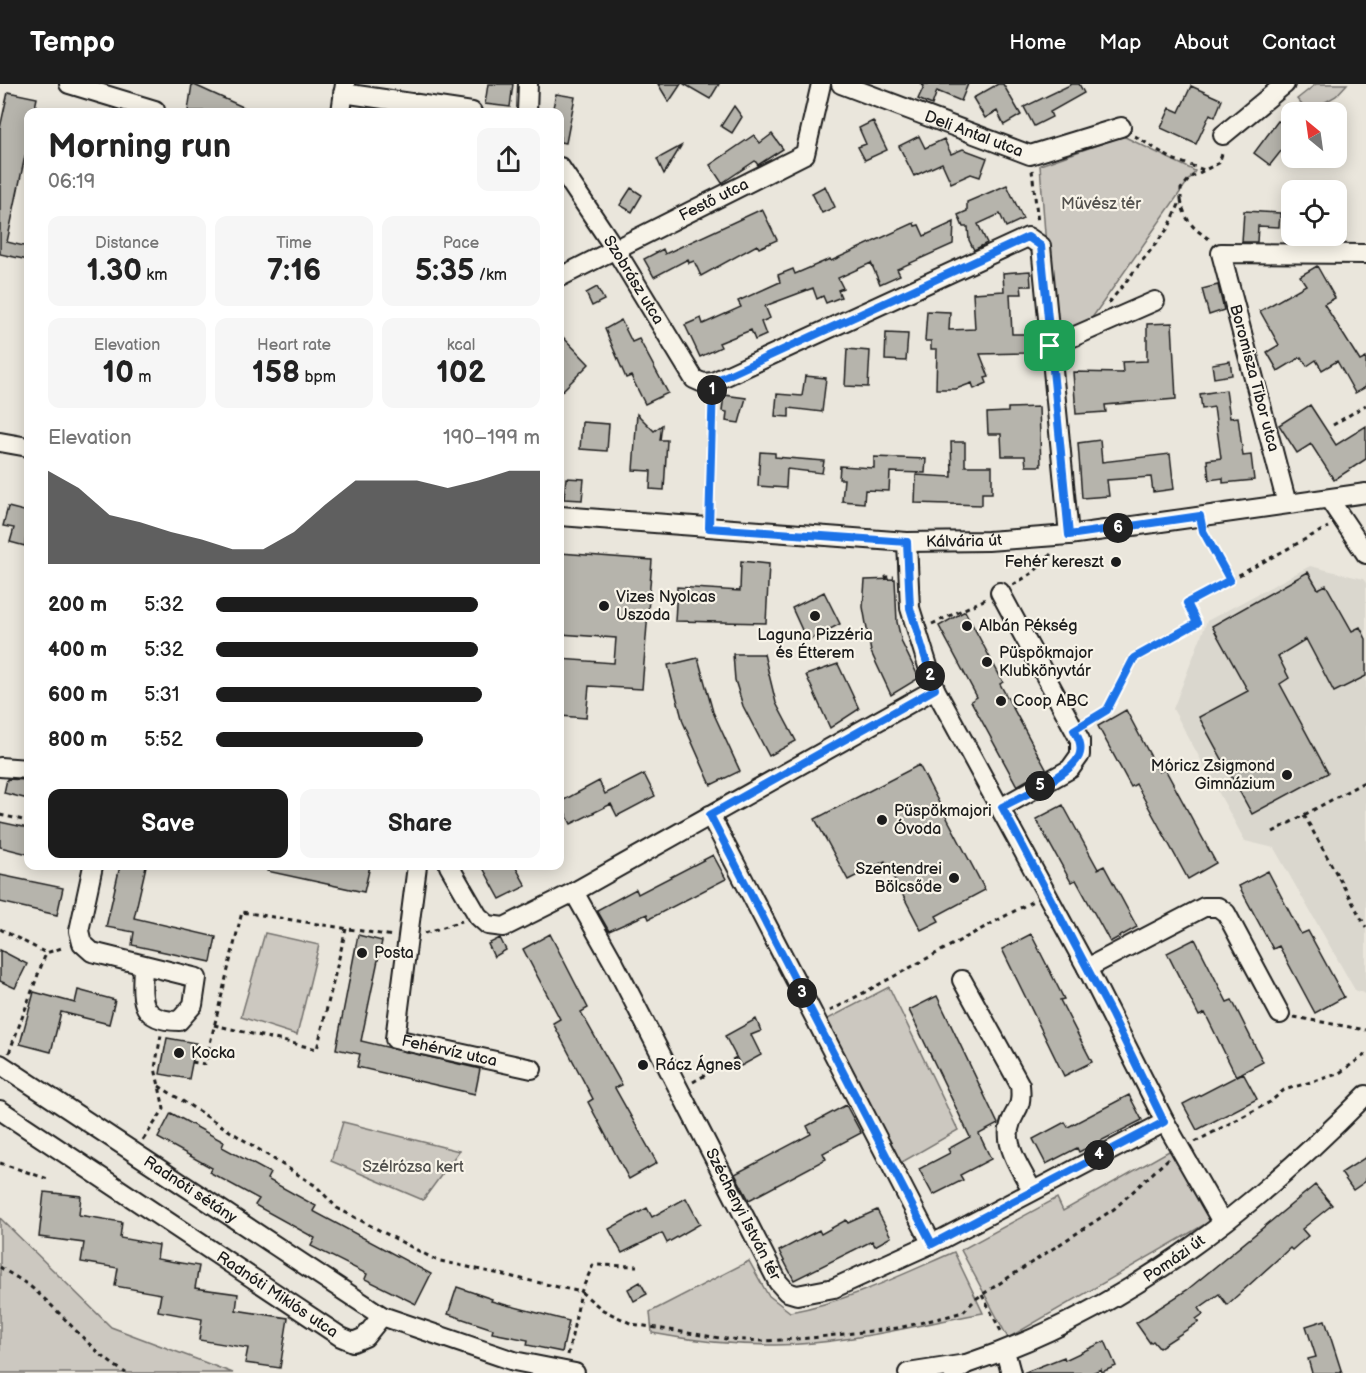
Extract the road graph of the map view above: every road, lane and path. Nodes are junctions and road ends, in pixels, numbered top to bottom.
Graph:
1 (69, 84) edge
2 (528, 84) edge
3 (820, 84) edge
4 (841, 84) edge
5 (1285, 84) edge
6 (344, 89) edge
7 (868, 89) edge
8 (148, 108) edge
9 (342, 108) edge
10 (450, 108) edge
11 (526, 108) edge
12 (1121, 127) joint
13 (1223, 135) joint
14 (1030, 155) junction
15 (1207, 171) junction
16 (564, 174) edge
17 (1181, 200) junction
18 (1034, 242) junction
19 (615, 249) junction
20 (1221, 253) junction
21 (1366, 255) edge
22 (564, 275) edge
23 (1155, 301) dead end
24 (1106, 306) dead end
25 (1050, 346) junction
26 (713, 382) junction
27 (1366, 405) edge
28 (1333, 425) dead end
29 (0, 442) edge
30 (24, 446) edge
31 (1366, 494) edge
32 (1329, 499) junction
33 (1287, 504) junction
34 (564, 516) edge
35 (1200, 516) junction
36 (1342, 519) junction
37 (709, 528) junction
38 (1069, 535) junction
39 (907, 542) junction
40 (1366, 554) edge
41 (1230, 580) junction
42 (1000, 592) junction
43 (917, 631) junction
44 (935, 689) junction
45 (1074, 730) junction
46 (0, 767) edge
47 (24, 769) edge
48 (1366, 781) edge
49 (1002, 807) junction
50 (0, 815) edge
51 (710, 815) junction
52 (1304, 815) junction
53 (24, 820) edge
54 (1273, 832) dead end
55 (92, 870) edge
56 (417, 870) edge
57 (451, 870) edge
58 (574, 892) junction
59 (1048, 893) junction
60 (478, 916) junction
61 (1366, 927) edge
62 (0, 929) edge
63 (346, 929) junction
64 (408, 939) junction
65 (82, 943) junction
66 (46, 953) junction
67 (142, 965) junction
68 (1087, 968) junction
69 (962, 980) dead end
70 (1280, 1014) joint
71 (816, 1019) junction
72 (163, 1021) junction
73 (214, 1025) junction
74 (1366, 1030) edge
75 (1366, 1054) edge
76 (736, 1058) dead end
77 (192, 1062) dead end
78 (2, 1065) edge
79 (532, 1069) dead end
80 (159, 1086) junction
81 (679, 1090) junction
82 (1366, 1095) edge
83 (164, 1109) dead end
84 (0, 1110) edge
85 (1164, 1122) junction
86 (1188, 1145) junction
87 (0, 1163) edge
88 (51, 1180) dead end
89 (1032, 1190) junction
90 (1222, 1222) junction
91 (932, 1244) junction
92 (637, 1266) dead end
93 (0, 1268) edge
94 (581, 1292) junction
95 (982, 1295) junction
96 (382, 1316) junction
97 (1005, 1346) junction
98 (960, 1368) edge
99 (570, 1372) edge
100 (126, 1373) edge
101 (908, 1373) edge
102 (1011, 1373) edge

1 - 8 street
2 - 11 street
3 - 19 street, Festő utca
4 - 7 street, Deli Antal utca
5 - 13 street
6 - 9 street
6 - 10 street
7 - 14 street, Deli Antal utca
12 - 14 street, Deli Antal utca
12 - 15 path
13 - 15 path
14 - 18 path
15 - 17 path
16 - 19 street, Szobrász utca
17 - 20 path
17 - 24 path
18 - 25 street
18 - 26 street
19 - 22 street, Festő utca
19 - 26 street, Szobrász utca
20 - 21 street
20 - 33 street, Boromisza Tibor utca
23 - 25 street
25 - 38 street
26 - 37 path
27 - 28 path
29 - 30 street
31 - 32 street, Kálvária út
32 - 33 street, Kálvária út
32 - 36 street
33 - 35 street, Kálvária út
34 - 37 street, Kálvária út
35 - 38 street, Kálvária út
35 - 41 path
36 - 40 street
36 - 41 path
37 - 39 street, Kálvária út
38 - 39 street, Kálvária út
38 - 42 path
39 - 43 street
41 - 45 path
42 - 43 path
42 - 45 street
43 - 44 street
44 - 49 street
44 - 51 street
45 - 49 street
46 - 47 street
48 - 52 path
49 - 59 street
50 - 53 path
51 - 58 street
51 - 71 street
52 - 54 path
52 - 61 path
55 - 65 street
56 - 64 street, Fehérvíz utca
57 - 60 street
58 - 60 street
58 - 81 street, Széchenyi István tér
59 - 68 street
59 - 71 path
60 - 64 path
62 - 66 path
63 - 64 path
63 - 73 path
63 - 73 path
64 - 79 street, Fehérvíz utca
65 - 66 path
65 - 67 street
66 - 78 path
67 - 72 street
67 - 72 street
68 - 70 street
68 - 85 street
69 - 89 street
70 - 74 path
71 - 91 street
72 - 80 path
73 - 77 path
75 - 86 path
76 - 81 path
78 - 96 street, Radnóti sétány
80 - 83 path
80 - 94 path
81 - 91 street, Széchenyi István tér
82 - 90 street, Pomázi út
84 - 96 street, Radnóti Miklós utca
85 - 86 street
85 - 89 street, Széchenyi István tér
86 - 90 street
86 - 95 path
87 - 88 path
89 - 91 street, Széchenyi István tér
90 - 97 street, Pomázi út
92 - 94 path
93 - 100 path
94 - 95 path
94 - 99 path
95 - 97 path
96 - 99 street
97 - 98 street, Pomázi út
97 - 102 street
98 - 101 street

